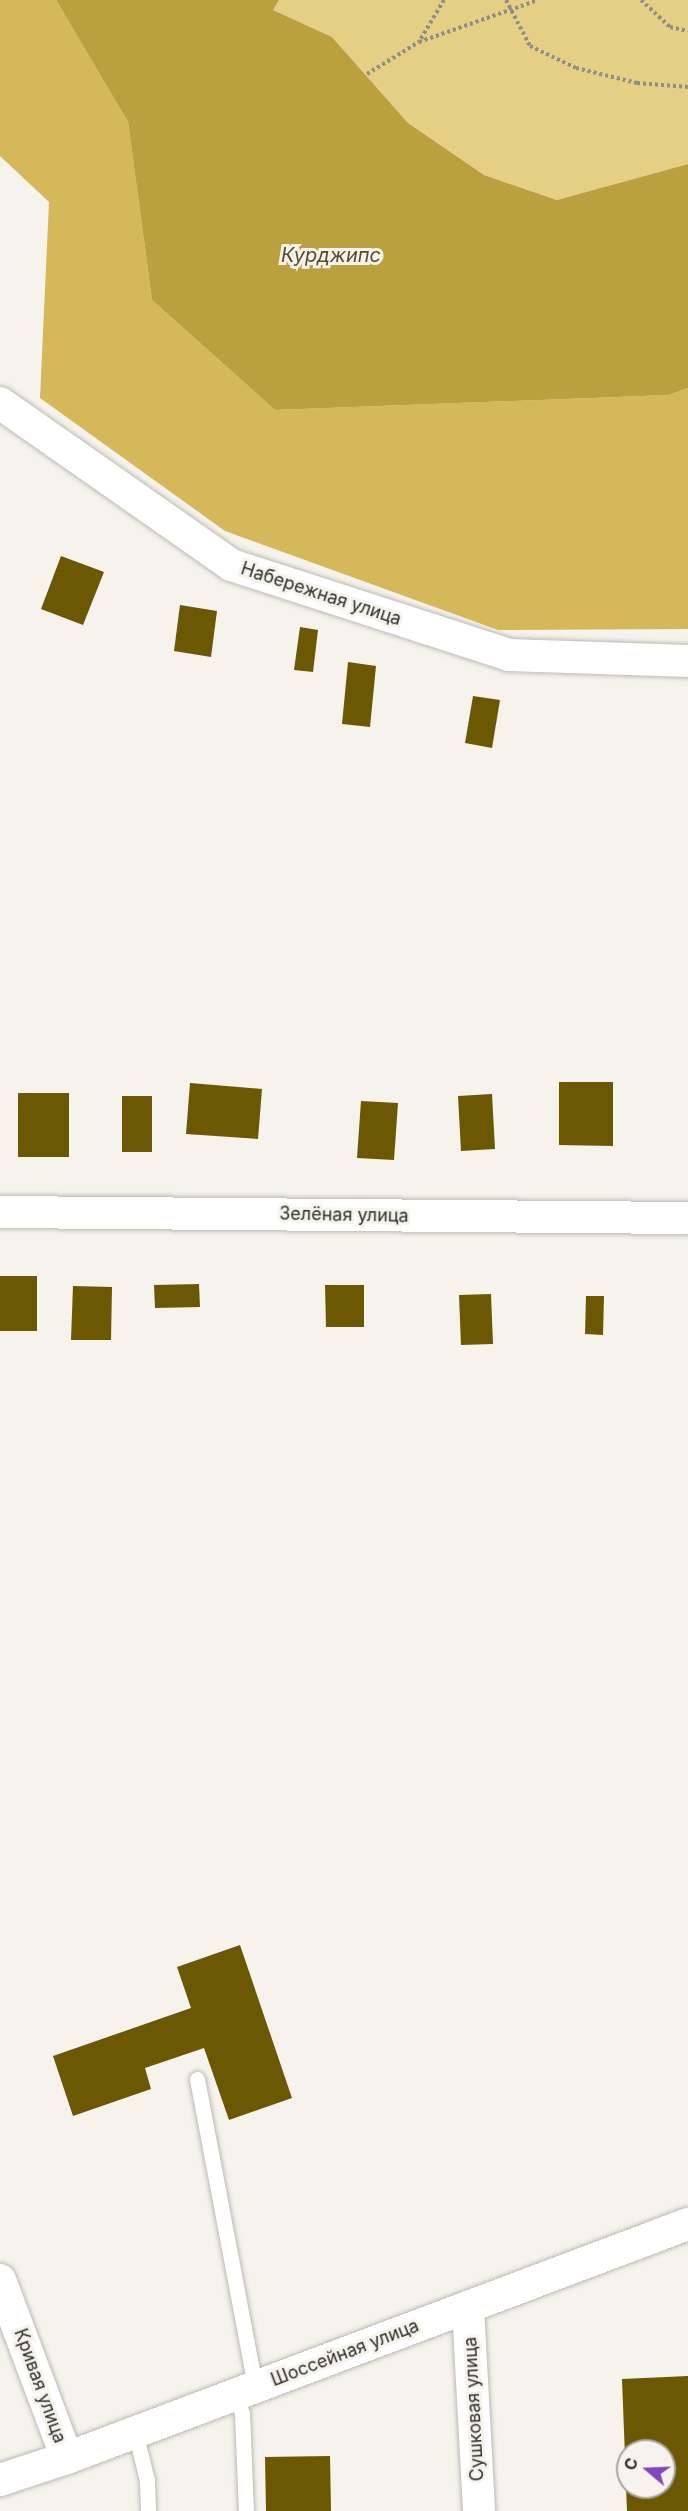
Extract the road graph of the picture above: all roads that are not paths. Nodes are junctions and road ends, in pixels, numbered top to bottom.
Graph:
1 (0, 404) edge
2 (688, 661) edge
3 (0, 1212) edge
4 (688, 1218) edge
5 (197, 2079) dead end
6 (688, 2224) edge
7 (0, 2280) edge
8 (468, 2307) junction
9 (245, 2391) junction
10 (135, 2432) junction
11 (67, 2458) junction
12 (0, 2480) edge
13 (148, 2511) edge
14 (246, 2511) edge
15 (479, 2511) edge

1 - 2 street, Набережная улица
3 - 4 street, Зелёная улица
5 - 9 lane
6 - 8 street, Шоссейная улица
7 - 11 street, Кривая улица
8 - 9 street, Шоссейная улица
8 - 15 street, Сушковая улица
9 - 10 street, Шоссейная улица
9 - 14 lane
10 - 11 street, Шоссейная улица
10 - 13 lane
11 - 12 street, Шоссейная улица

